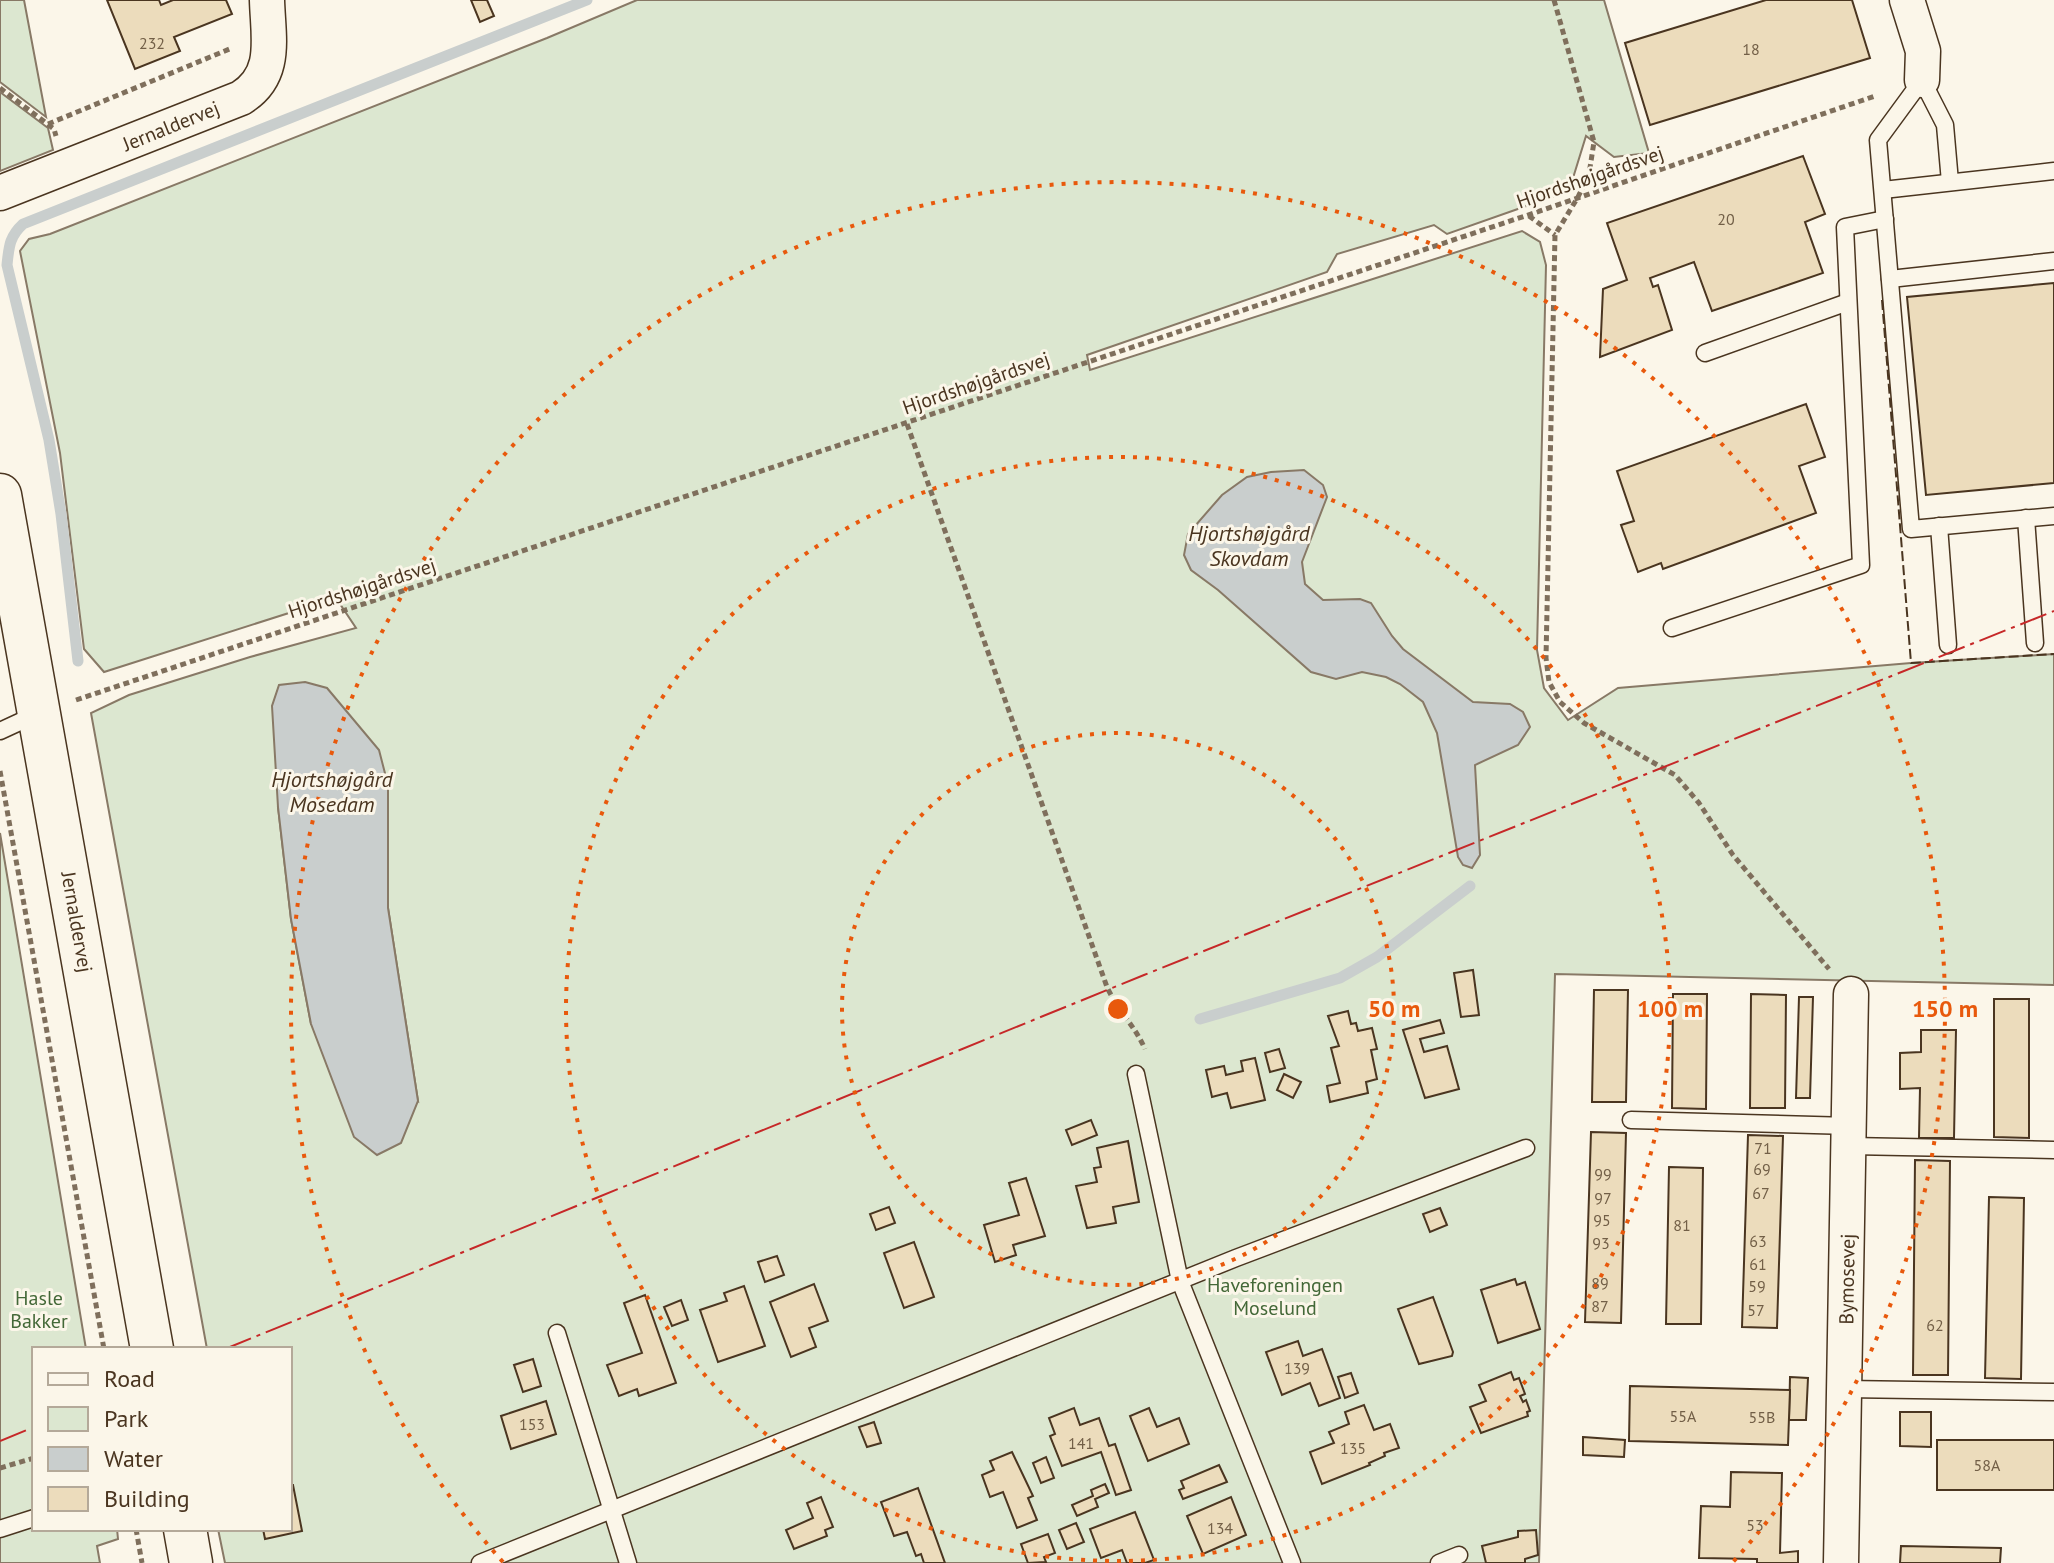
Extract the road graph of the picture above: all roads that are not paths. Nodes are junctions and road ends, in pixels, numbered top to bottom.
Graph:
1 (267, 0) edge
2 (1907, 0) edge
3 (1922, 80) junction
4 (2054, 171) edge
5 (1950, 182) junction
6 (1883, 190) junction
7 (0, 193) edge
8 (1885, 219) junction
9 (2054, 261) edge
10 (1890, 279) junction
11 (1848, 302) junction
12 (1705, 353) dead end
13 (0, 495) edge
14 (2054, 516) edge
15 (2026, 518) junction
16 (1939, 526) junction
17 (1672, 628) dead end
18 (2035, 643) dead end
19 (1948, 645) dead end
20 (40, 713) junction
21 (0, 731) edge
22 (1851, 994) road end
23 (1136, 1074) road end
24 (1631, 1120) dead end
25 (1850, 1136) junction
26 (1526, 1148) dead end
27 (2054, 1150) edge
28 (1180, 1281) junction
29 (557, 1333) dead end
30 (152, 1347) edge
31 (1845, 1389) junction
32 (2054, 1392) edge
33 (611, 1510) junction
34 (32, 1519) edge
35 (0, 1529) edge
36 (185, 1531) edge
37 (1459, 1555) dead end
38 (191, 1563) edge
39 (480, 1563) edge
40 (628, 1563) edge
41 (1292, 1563) edge
42 (1439, 1563) edge
43 (1841, 1563) edge

1 - 7 street, Jernaldervej
2 - 3 street
3 - 5 lane
3 - 6 lane
4 - 5 lane
5 - 6 lane
6 - 8 lane
8 - 10 lane
8 - 11 lane
9 - 10 lane
10 - 16 lane
11 - 12 lane
11 - 17 lane
13 - 20 street, Jernaldervej
14 - 15 lane
15 - 16 lane
15 - 18 lane
16 - 19 lane
20 - 21 lane
20 - 30 street, Jernaldervej
22 - 25 street, Bymosevej
23 - 28 lane
24 - 25 lane
25 - 27 lane
25 - 31 street, Bymosevej
26 - 28 lane
28 - 33 lane
28 - 41 lane
29 - 33 lane
31 - 32 lane
31 - 43 street, Bymosevej
33 - 39 lane
33 - 40 lane
34 - 35 lane
36 - 38 street
37 - 42 lane

